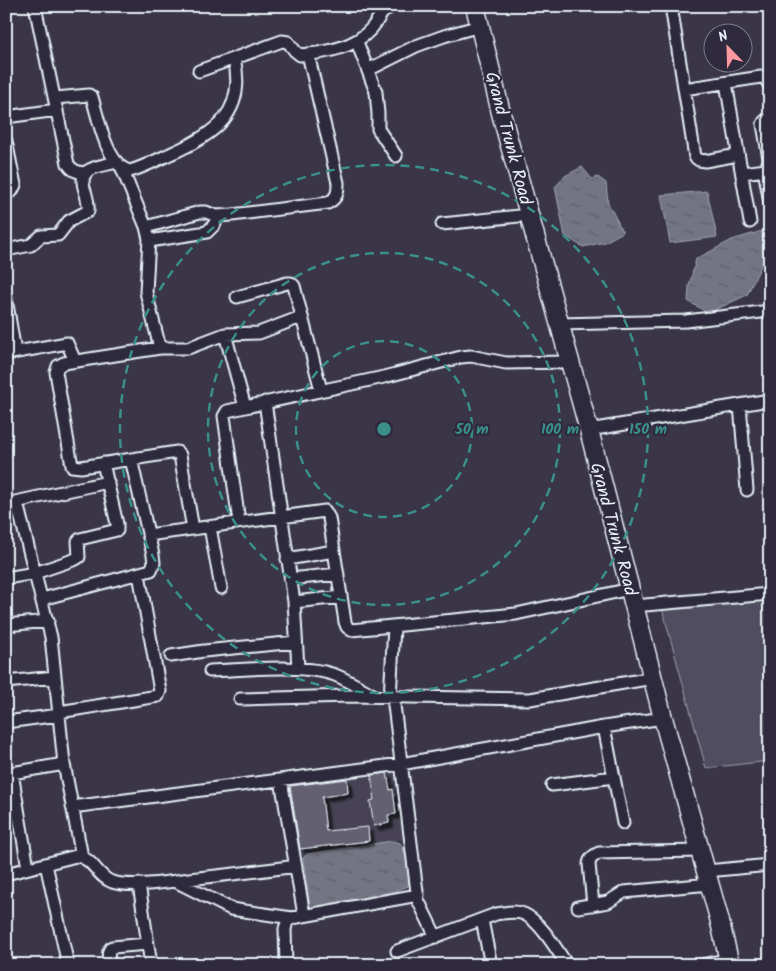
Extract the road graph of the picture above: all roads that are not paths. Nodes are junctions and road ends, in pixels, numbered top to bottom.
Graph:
1 (35, 6) edge
2 (391, 6) edge
3 (475, 6) edge
4 (670, 6) edge
5 (480, 26) junction
6 (357, 42) junction
7 (308, 54) junction
8 (234, 59) junction
9 (368, 70) junction
10 (199, 72) dead end
11 (726, 83) junction
12 (770, 86) edge
13 (684, 89) junction
14 (56, 104) junction
15 (6, 117) edge
16 (770, 120) edge
17 (6, 141) edge
18 (738, 155) junction
19 (396, 156) dead end
20 (120, 165) junction
21 (766, 170) junction
22 (84, 173) junction
23 (742, 173) junction
24 (6, 192) edge
25 (770, 203) edge
26 (200, 212) junction
27 (529, 215) junction
28 (216, 216) junction
29 (750, 222) dead end
30 (442, 224) dead end
31 (146, 227) junction
32 (201, 233) junction
33 (149, 241) junction
34 (6, 250) edge
35 (237, 297) dead end
36 (6, 298) edge
37 (770, 311) edge
38 (301, 317) junction
39 (559, 324) junction
40 (225, 334) junction
41 (160, 348) junction
42 (11, 353) edge
43 (75, 361) junction
44 (569, 362) junction
45 (321, 390) junction
46 (770, 400) edge
47 (265, 402) junction
48 (740, 405) junction
49 (245, 407) junction
50 (589, 430) junction
51 (131, 459) junction
52 (103, 463) junction
53 (108, 482) junction
54 (747, 490) dead end
55 (12, 504) edge
56 (280, 516) junction
57 (239, 522) junction
58 (210, 527) junction
59 (193, 529) junction
60 (148, 535) junction
61 (334, 551) junction
62 (286, 559) junction
63 (35, 573) junction
64 (139, 574) junction
65 (338, 574) junction
66 (6, 578) edge
67 (290, 579) junction
68 (221, 588) dead end
69 (770, 594) edge
70 (632, 597) junction
71 (341, 598) junction
72 (42, 599) junction
73 (294, 602) junction
74 (48, 621) junction
75 (6, 625) edge
76 (394, 627) junction
77 (296, 642) junction
78 (171, 656) dead end
79 (298, 668) junction
80 (210, 670) dead end
81 (55, 677) junction
82 (653, 678) junction
83 (6, 682) edge
84 (377, 696) junction
85 (391, 697) junction
86 (240, 699) dead end
87 (59, 714) junction
88 (663, 718) junction
89 (6, 722) edge
90 (604, 727) junction
91 (64, 764) junction
92 (401, 764) junction
93 (9, 774) edge
94 (614, 777) junction
95 (280, 780) junction
96 (552, 785) dead end
97 (72, 807) junction
98 (623, 822) dead end
99 (701, 851) junction
100 (82, 857) junction
101 (46, 864) junction
102 (770, 865) edge
103 (296, 866) junction
104 (28, 868) junction
105 (6, 874) edge
106 (708, 878) junction
107 (175, 881) junction
108 (139, 884) junction
109 (418, 895) junction
110 (593, 905) junction
111 (578, 907) dead end
112 (304, 915) junction
113 (292, 918) junction
114 (482, 920) junction
115 (436, 936) junction
116 (148, 944) junction
117 (397, 951) dead end
118 (730, 962) edge
119 (68, 965) edge
120 (110, 965) edge
121 (152, 965) edge
122 (286, 965) edge
123 (491, 965) edge
124 (566, 965) edge
125 (702, 965) edge

1 - 14 street
2 - 6 street
3 - 5 main road, Grand Trunk Road
4 - 13 street
5 - 9 street
5 - 27 main road, Grand Trunk Road
6 - 7 street
6 - 9 street
7 - 8 street
7 - 28 street
8 - 10 street
8 - 20 street
9 - 19 street
11 - 12 street
11 - 13 street
11 - 18 street
13 - 18 street
14 - 15 street
14 - 20 street
14 - 22 street
16 - 21 street
17 - 24 street
18 - 23 street
20 - 22 street
20 - 31 street
21 - 23 street
21 - 25 street
22 - 34 street
23 - 29 street
26 - 28 street
26 - 31 street
26 - 32 street
27 - 30 street
27 - 39 main road, Grand Trunk Road
28 - 32 street
31 - 33 street
32 - 33 street
33 - 41 street
35 - 38 street
36 - 42 street
37 - 39 street
38 - 40 street
38 - 45 street
39 - 44 main road, Grand Trunk Road
40 - 41 street
40 - 49 street
41 - 43 street
42 - 43 street
43 - 52 street
44 - 45 street
44 - 50 main road, Grand Trunk Road
45 - 47 street
46 - 48 street
47 - 49 street
47 - 56 street
48 - 50 street
48 - 54 street
49 - 57 street
50 - 70 main road, Grand Trunk Road
51 - 52 street
51 - 59 street
51 - 60 street
52 - 53 street
53 - 55 street
53 - 63 street
55 - 63 street
56 - 57 street
56 - 61 street
56 - 62 street
57 - 58 street
58 - 59 street
58 - 68 street
59 - 60 street
60 - 64 street
61 - 62 street
61 - 65 street
62 - 67 street
63 - 66 street
63 - 72 street
64 - 72 street
64 - 87 street
65 - 67 street
65 - 71 street
67 - 73 street
69 - 70 street
70 - 76 street
70 - 82 main road, Grand Trunk Road
71 - 73 street
71 - 76 street
72 - 74 street
73 - 77 street
74 - 75 street
74 - 81 street
76 - 85 street
77 - 78 street
77 - 79 street
79 - 80 street
79 - 84 street
81 - 83 street
81 - 87 street
82 - 85 street
82 - 88 main road, Grand Trunk Road
84 - 85 street
84 - 86 street
85 - 92 street
87 - 89 street
87 - 91 street
88 - 90 street
88 - 99 main road, Grand Trunk Road
90 - 92 street
90 - 94 street
91 - 93 street
91 - 97 street
92 - 95 street
92 - 109 street
93 - 104 street
94 - 96 street
94 - 98 street
95 - 97 street
95 - 103 street
97 - 100 street
99 - 106 main road, Grand Trunk Road
99 - 110 street
100 - 101 street
100 - 108 street
101 - 104 street
101 - 119 street
102 - 106 street
103 - 107 street
103 - 112 street
104 - 105 street
106 - 110 street
106 - 118 main road, Grand Trunk Road
107 - 108 street
107 - 113 street
108 - 116 street
109 - 112 street
109 - 115 street
110 - 111 street
112 - 113 street
113 - 122 street
114 - 115 street
114 - 123 street
114 - 124 street
115 - 117 street
116 - 120 street
116 - 121 street
118 - 125 street

